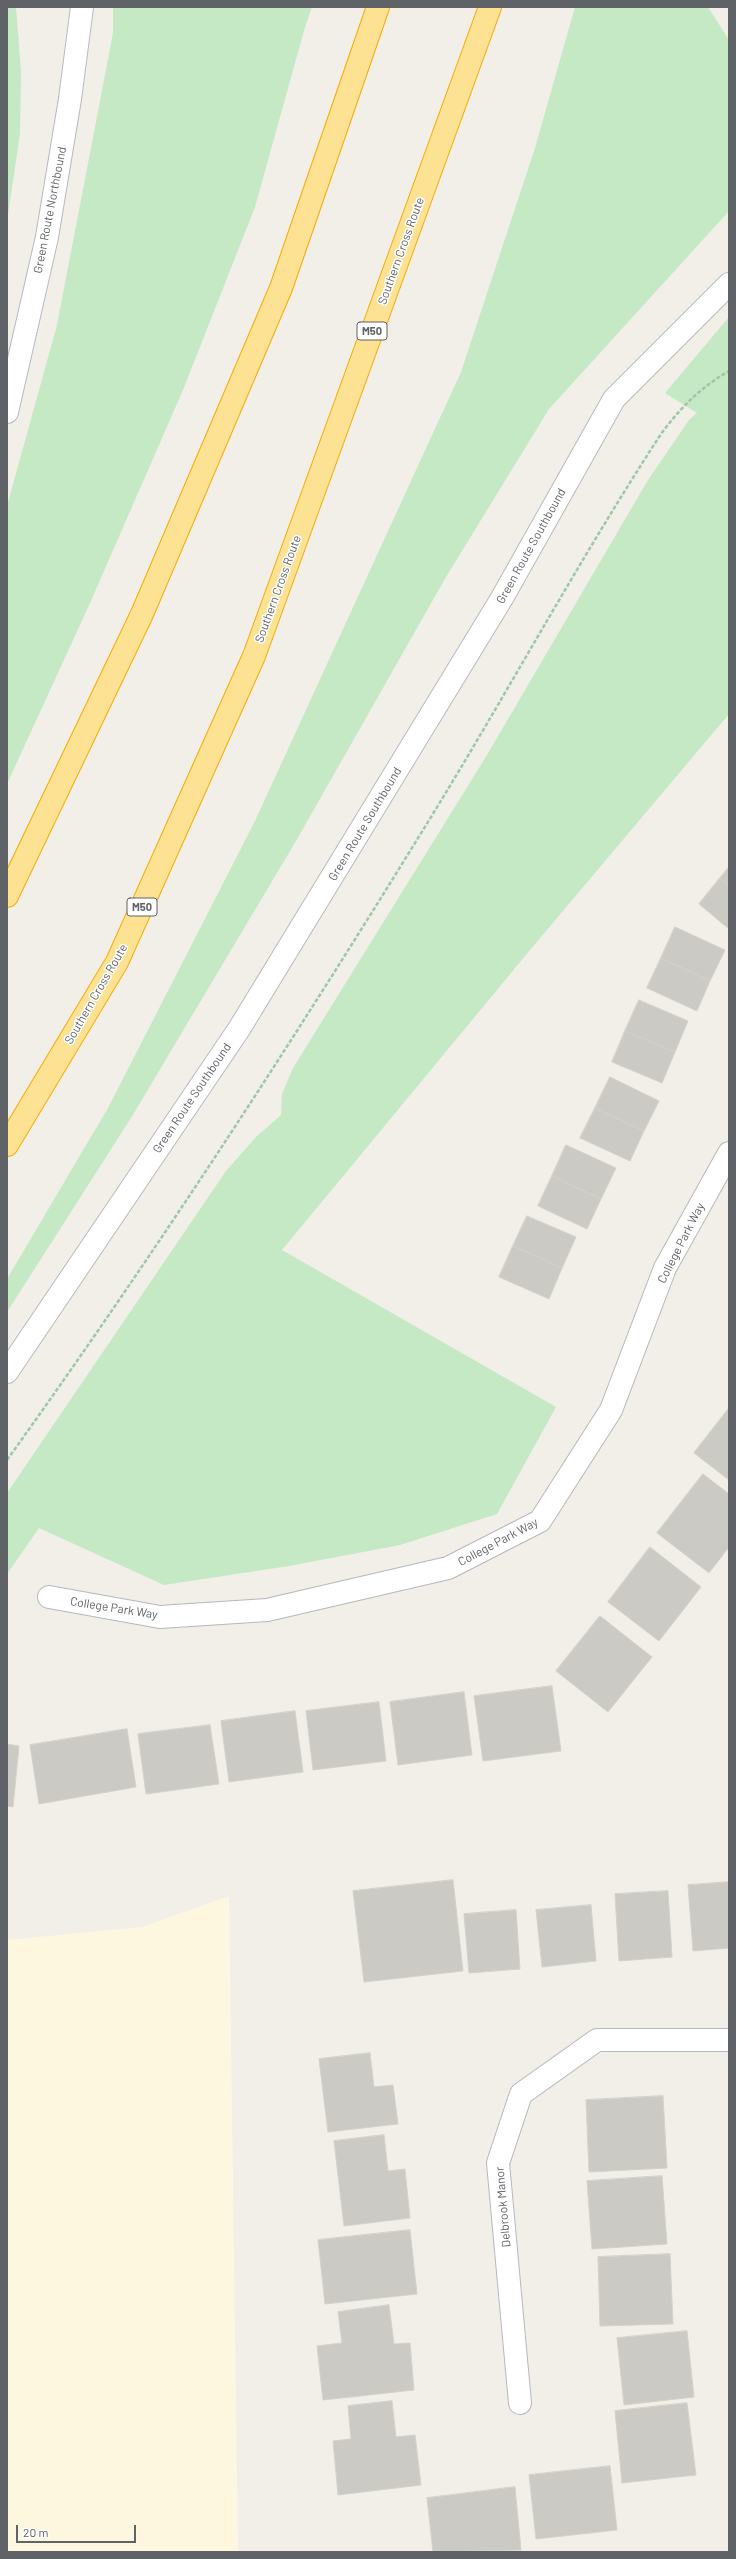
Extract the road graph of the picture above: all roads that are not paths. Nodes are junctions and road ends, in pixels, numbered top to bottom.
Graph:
1 (82, 7) edge
2 (378, 7) edge
3 (490, 7) edge
4 (729, 284) edge
5 (7, 412) edge
6 (7, 896) edge
7 (7, 1145) edge
8 (729, 1153) edge
9 (7, 1372) edge
10 (49, 1597) dead end
11 (729, 2040) edge
12 (520, 2403) dead end

1 - 5 main road, Green Route Northbound
2 - 6 highway
3 - 7 highway, Southern Cross Route / M50
4 - 9 main road, Green Route Southbound
8 - 10 main road, College Park Way
11 - 12 main road, Delbrook Manor

